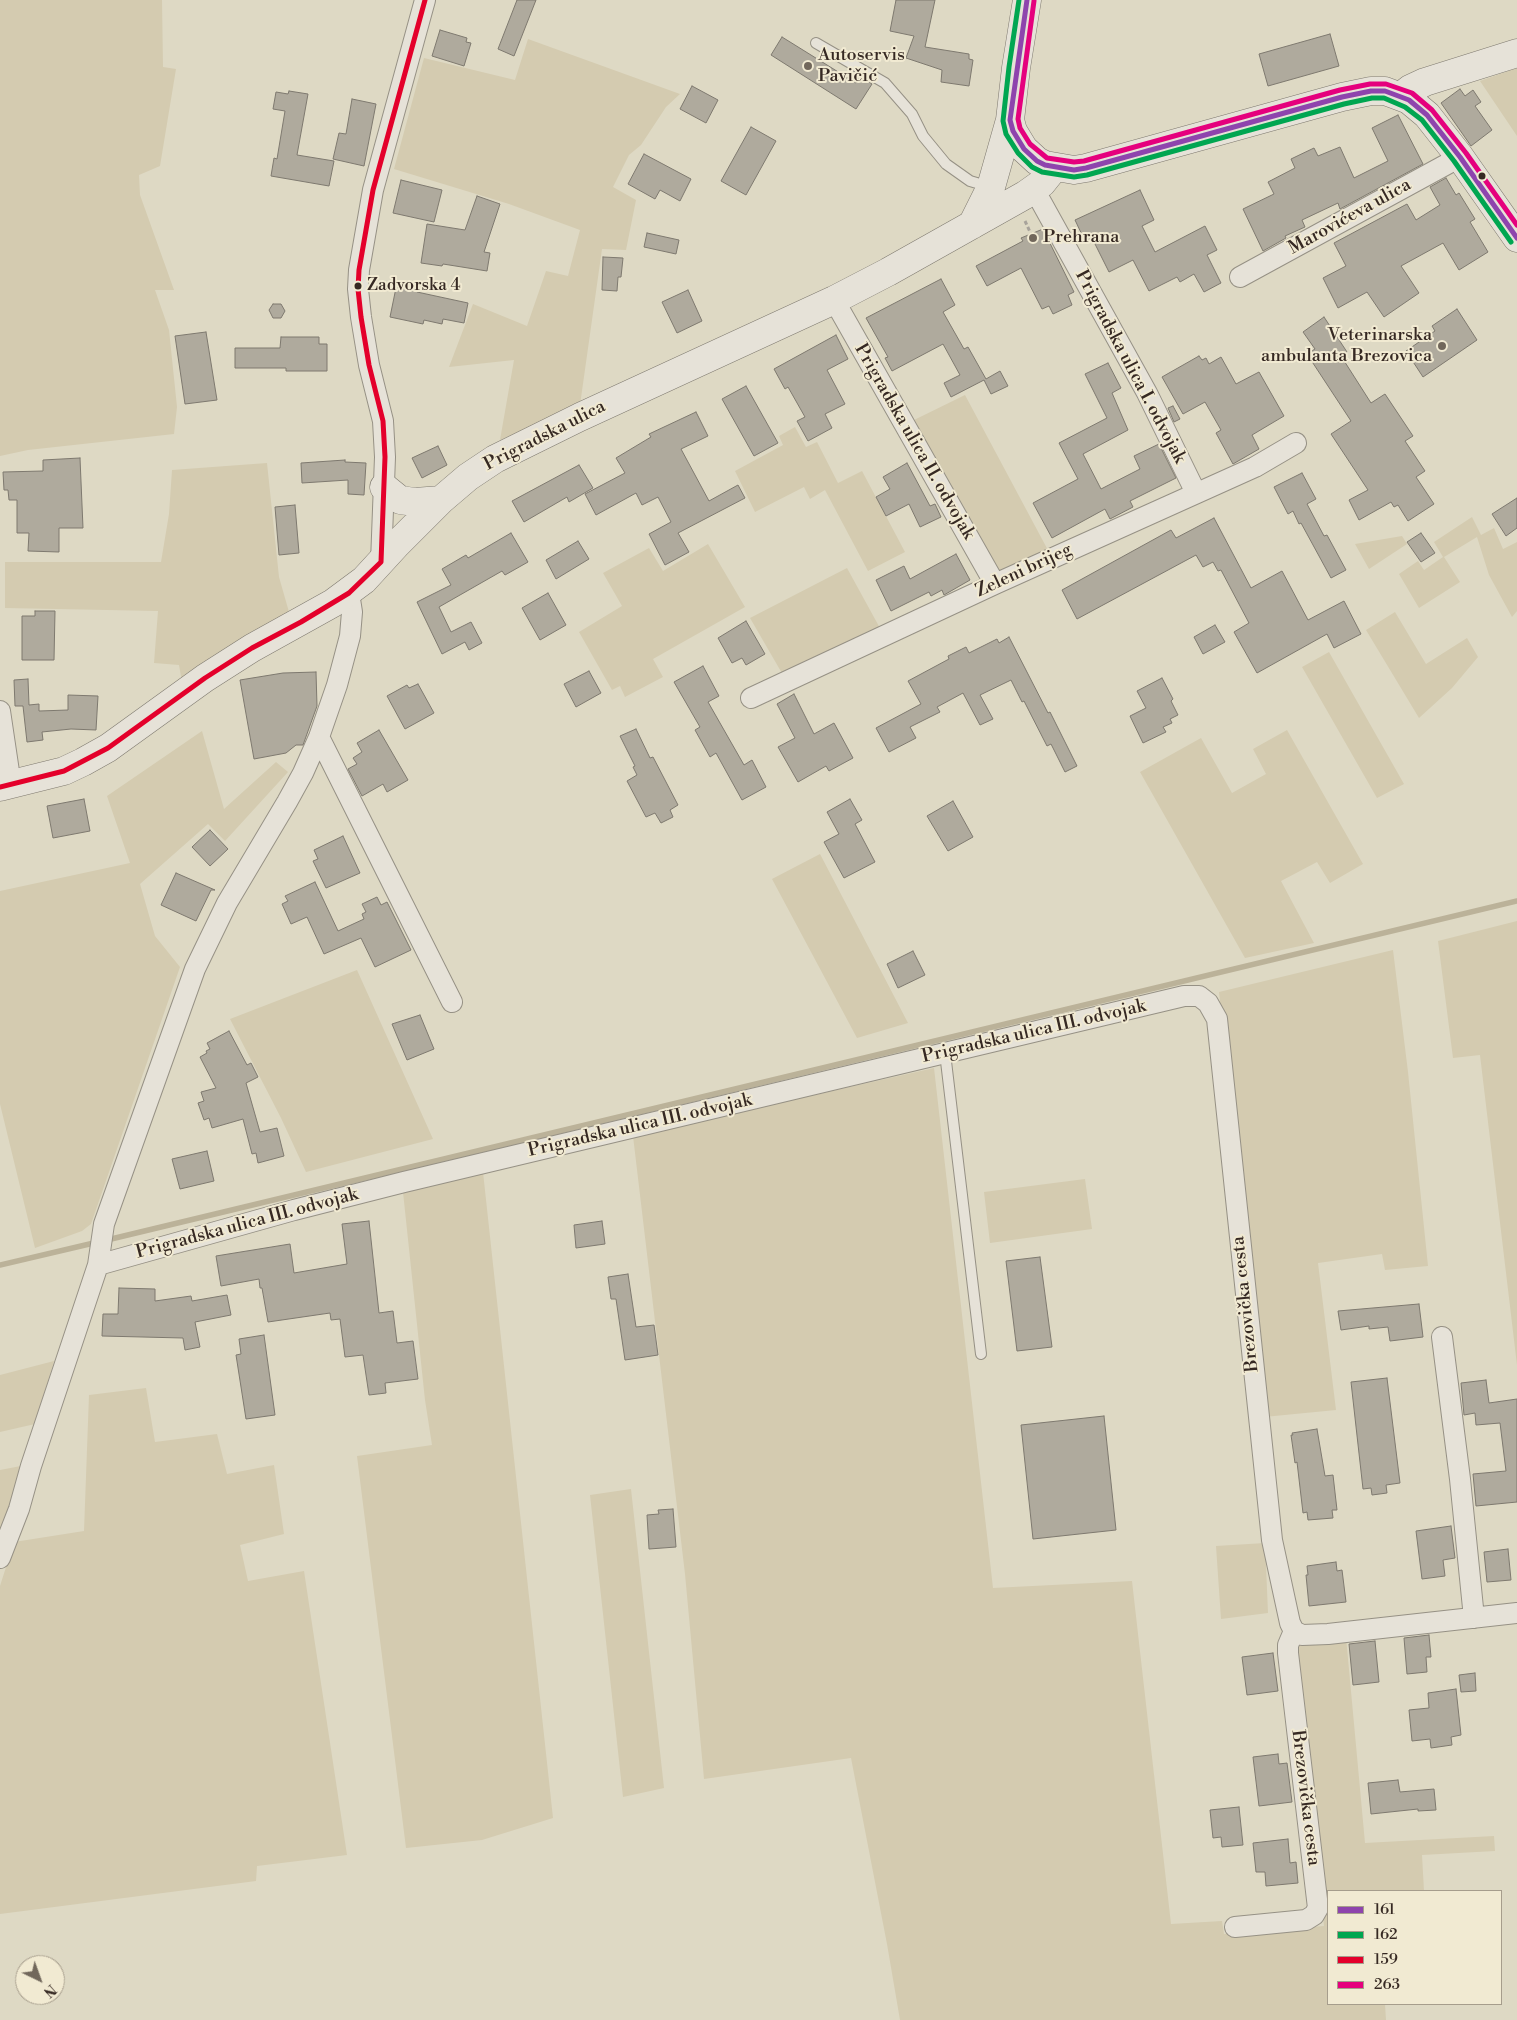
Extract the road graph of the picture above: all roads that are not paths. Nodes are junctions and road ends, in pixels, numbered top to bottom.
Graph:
1 (425, 0) edge
2 (1027, 0) edge
3 (816, 43) dead end
4 (1517, 53) edge
5 (1401, 96) junction
6 (1010, 120) junction
7 (1460, 157) junction
8 (1054, 168) junction
9 (991, 187) junction
10 (1034, 190) junction
11 (972, 225) junction
12 (1517, 238) edge
13 (1240, 277) dead end
14 (834, 300) junction
15 (1296, 443) dead end
16 (384, 486) junction
17 (1196, 493) junction
18 (441, 500) junction
19 (381, 562) junction
20 (995, 584) junction
21 (349, 592) junction
22 (751, 698) dead end
23 (0, 711) edge
24 (319, 737) junction
25 (6, 786) edge
26 (1184, 996) joint
27 (452, 1002) dead end
28 (945, 1053) junction
29 (99, 1258) junction
30 (1442, 1337) dead end
31 (981, 1354) dead end
32 (0, 1558) edge
33 (1517, 1613) edge
34 (1474, 1618) junction
35 (1294, 1631) junction
36 (1235, 1927) dead end

1 - 16 street
2 - 6 main road
3 - 9 lane
4 - 5 main road
5 - 7 main road
5 - 8 main road
6 - 8 main road
6 - 9 main road
7 - 12 main road
7 - 13 street, Marovićeva ulica
8 - 10 main road, Prigradska ulica
9 - 11 main road
10 - 11 main road, Prigradska ulica
10 - 17 street, Prigradska ulica I. odvojak
11 - 14 main road, Prigradska ulica
14 - 18 main road, Prigradska ulica
14 - 20 street, Prigradska ulica II. odvojak
15 - 17 street, Zeleni brijeg
16 - 18 main road
16 - 19 street
17 - 20 street, Zeleni brijeg
18 - 19 main road, Prigradska ulica
19 - 21 main road, Prigradska ulica
20 - 22 street, Zeleni brijeg
21 - 24 street
21 - 25 main road, Prigradska ulica
23 - 25 street
24 - 27 street
24 - 29 street
26 - 28 street, Prigradska ulica III. odvojak
26 - 35 street, Brezovička cesta
28 - 29 street, Prigradska ulica III. odvojak
28 - 31 lane
29 - 32 street
30 - 34 street
33 - 34 street
34 - 35 street
35 - 36 street, Brezovička cesta

